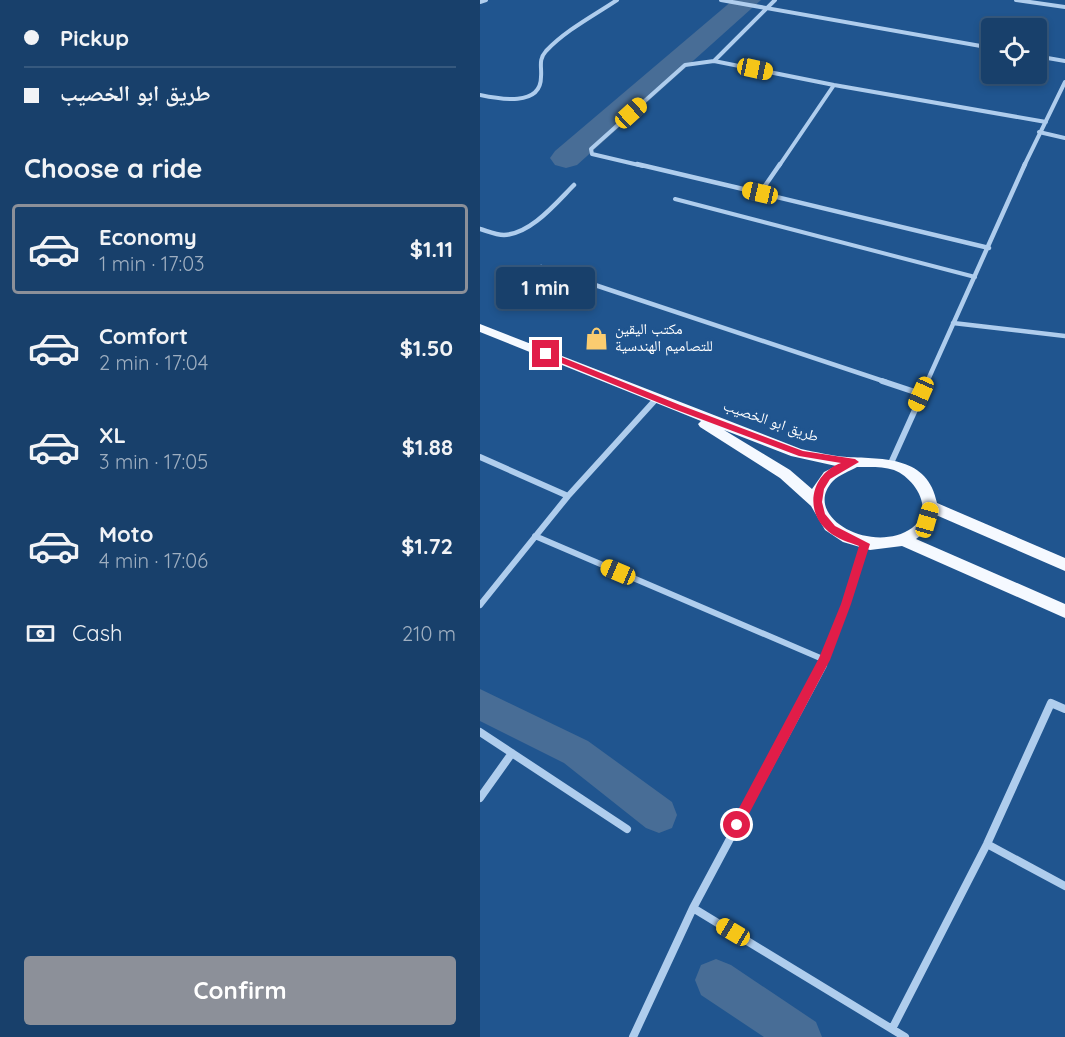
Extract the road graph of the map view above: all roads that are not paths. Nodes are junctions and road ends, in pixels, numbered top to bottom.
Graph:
1 (486, 0) edge
2 (617, 0) edge
3 (721, 0) edge
4 (776, 0) edge
5 (1017, 0) edge
6 (727, 1) edge
7 (480, 2) edge
8 (1065, 7) edge
9 (767, 8) junction
10 (981, 46) edge
11 (1047, 58) edge
12 (714, 61) junction
13 (1065, 61) edge
14 (1065, 82) edge
15 (834, 85) junction
16 (480, 95) edge
17 (1046, 122) junction
18 (1039, 132) junction
19 (1065, 138) edge
20 (574, 185) dead end
21 (760, 193) junction
22 (675, 199) dead end
23 (480, 229) edge
24 (989, 248) junction
25 (542, 267) dead end
26 (975, 277) junction
27 (953, 323) junction
28 (480, 327) edge
29 (1065, 336) edge
30 (921, 394) junction
31 (657, 398) junction
32 (677, 407) junction
33 (480, 457) edge
34 (855, 462) junction
35 (891, 464) junction
36 (568, 496) junction
37 (817, 502) junction
38 (931, 507) junction
39 (535, 536) junction
40 (903, 540) junction
41 (865, 544) junction
42 (1065, 566) edge
43 (480, 605) edge
44 (1065, 611) edge
45 (825, 660) junction
46 (1065, 709) edge
47 (480, 732) edge
48 (512, 753) junction
49 (480, 798) edge
50 (627, 829) dead end
51 (987, 844) junction
52 (1065, 886) edge
53 (693, 908) junction
54 (892, 1029) junction
55 (633, 1037) edge
56 (905, 1037) edge

1 - 7 street
2 - 16 street
3 - 6 street
4 - 9 street
5 - 8 street
6 - 9 street
9 - 10 street
9 - 12 street
11 - 13 street
12 - 15 street
12 - 21 street
14 - 17 street
15 - 17 street
15 - 21 street
17 - 18 street
18 - 19 street
18 - 24 street
20 - 23 street
21 - 24 street
22 - 26 lane
24 - 26 street
25 - 30 street
26 - 27 street
27 - 29 street
27 - 30 street
28 - 31 main road, طريق ابو الخصيب
30 - 35 street
31 - 32 main road, طريق ابو الخصيب
31 - 36 street
32 - 34 main road, طريق ابو الخصيب
32 - 37 main road, طريق ابو الخصيب
33 - 36 street
34 - 35 main road
34 - 37 main road
35 - 38 main road
36 - 39 street
37 - 41 main road
38 - 40 main road
38 - 42 main road
39 - 43 street
39 - 45 street
40 - 41 main road
40 - 44 main road
41 - 45 street
45 - 53 street
46 - 51 street
47 - 48 street
48 - 49 street
48 - 50 street
51 - 52 street
51 - 54 street
53 - 54 street
53 - 55 street
54 - 56 street

